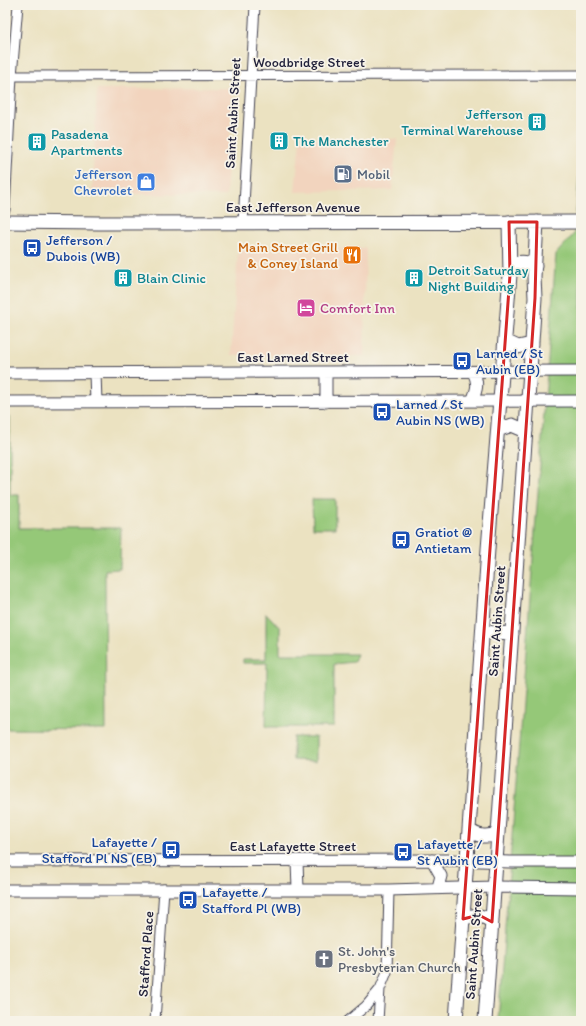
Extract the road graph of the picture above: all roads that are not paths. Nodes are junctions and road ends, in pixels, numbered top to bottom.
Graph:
1 (18, 5) edge
2 (255, 5) edge
3 (581, 75) edge
4 (12, 76) junction
5 (251, 76) junction
6 (5, 210) edge
7 (5, 222) edge
8 (509, 222) junction
9 (537, 222) junction
10 (576, 222) edge
11 (243, 223) junction
12 (510, 266) junction
13 (535, 266) junction
14 (505, 341) junction
15 (532, 344) junction
16 (575, 371) edge
17 (326, 372) junction
18 (473, 372) junction
19 (503, 372) junction
20 (530, 372) junction
21 (5, 373) edge
22 (95, 373) junction
23 (472, 401) junction
24 (500, 401) junction
25 (528, 401) junction
26 (581, 401) edge
27 (5, 402) edge
28 (96, 402) junction
29 (326, 402) junction
30 (498, 430) junction
31 (526, 431) junction
32 (483, 632) junction
33 (512, 634) junction
34 (469, 830) junction
35 (498, 833) junction
36 (432, 860) junction
37 (5, 861) edge
38 (297, 861) junction
39 (466, 861) junction
40 (496, 862) junction
41 (578, 862) edge
42 (465, 887) junction
43 (494, 887) junction
44 (438, 888) junction
45 (577, 888) edge
46 (164, 889) junction
47 (5, 890) edge
48 (298, 890) junction
49 (388, 890) junction
50 (463, 919) junction
51 (492, 922) junction
52 (380, 989) junction
53 (156, 1021) edge
54 (348, 1021) edge
55 (378, 1021) edge
56 (456, 1021) edge
57 (486, 1021) edge

1 - 4 street
2 - 5 street, Saint Aubin Street
3 - 5 street, Woodbridge Street
4 - 5 street, Woodbridge Street
4 - 6 street
5 - 11 street, Saint Aubin Street
7 - 11 main road, East Jefferson Avenue
8 - 9 main road, East Jefferson Avenue
8 - 11 main road, East Jefferson Avenue
8 - 12 main road, Saint Aubin Street
9 - 10 main road, East Jefferson Avenue
9 - 13 main road, Saint Aubin Street
12 - 13 main road
12 - 14 main road, Saint Aubin Street
13 - 15 main road, Saint Aubin Street
14 - 15 main road
14 - 19 main road, Saint Aubin Street
15 - 20 main road, Saint Aubin Street
16 - 20 street, East Larned Street
17 - 18 street, East Larned Street
17 - 22 street, East Larned Street
17 - 29 street
18 - 19 street, East Larned Street
18 - 23 street
19 - 20 street, East Larned Street
19 - 24 main road, Saint Aubin Street
20 - 25 main road, Saint Aubin Street
21 - 22 street, East Larned Street
22 - 28 street
23 - 24 street
23 - 29 street
24 - 25 street
24 - 30 main road, Saint Aubin Street
25 - 26 street
25 - 31 main road, Saint Aubin Street
27 - 28 street
28 - 29 street
30 - 31 main road
30 - 32 main road, Saint Aubin Street
31 - 33 main road, Saint Aubin Street
32 - 33 main road
32 - 34 main road, Saint Aubin Street
33 - 35 main road, Saint Aubin Street
34 - 35 main road
34 - 39 main road, Saint Aubin Street
35 - 40 main road, Saint Aubin Street
36 - 38 street, East Lafayette Street
36 - 39 street, East Lafayette Street
36 - 44 street
37 - 38 street, East Lafayette Street
38 - 48 street
39 - 40 street, East Lafayette Street
39 - 42 main road, Saint Aubin Street
40 - 41 street, East Lafayette Street
40 - 43 main road, Saint Aubin Street
42 - 43 street
42 - 44 street
42 - 50 main road, Saint Aubin Street
43 - 45 street
43 - 51 main road, Saint Aubin Street
44 - 49 street
46 - 47 street
46 - 48 street
46 - 53 street, Stafford Place
48 - 49 street
49 - 52 street
50 - 51 main road
50 - 56 main road, Saint Aubin Street
51 - 57 main road, Saint Aubin Street
52 - 54 street
52 - 55 street

